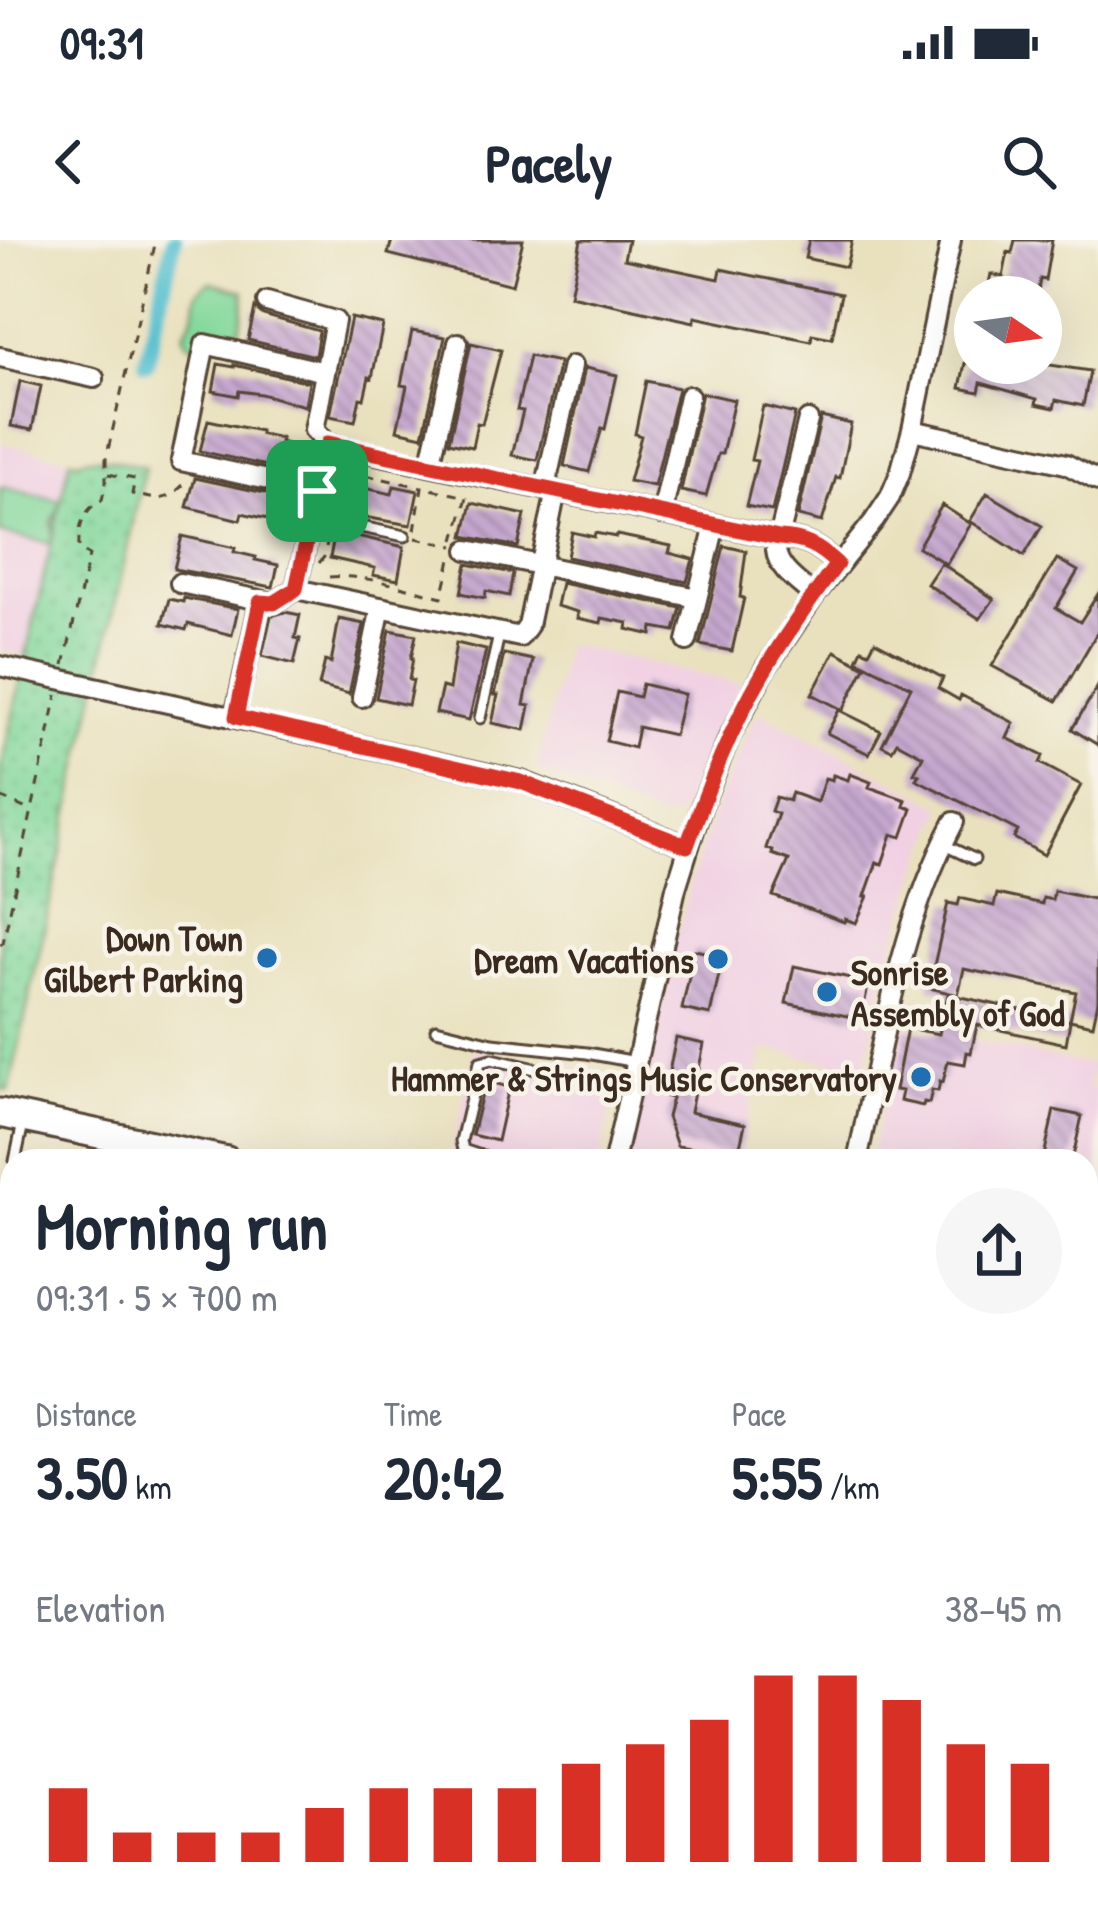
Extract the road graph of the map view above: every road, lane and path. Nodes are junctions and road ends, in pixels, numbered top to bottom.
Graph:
1 (156, 240) edge
2 (951, 240) edge
3 (267, 302) dead end
4 (458, 343) dead end
5 (0, 357) edge
6 (572, 366) dead end
7 (325, 372) junction
8 (94, 379) dead end
9 (689, 396) dead end
10 (808, 420) dead end
11 (912, 430) junction
12 (328, 443) junction
13 (187, 462) junction
14 (430, 465) junction
15 (106, 474) junction
16 (1098, 481) edge
17 (550, 490) junction
18 (317, 491) junction
19 (467, 496) dead end
20 (662, 514) junction
21 (312, 517) junction
22 (715, 525) junction
23 (406, 536) dead end
24 (779, 538) junction
25 (468, 550) joint
26 (837, 564) junction
27 (541, 565) junction
28 (180, 583) dead end
29 (296, 589) junction
30 (814, 596) junction
31 (697, 598) junction
32 (267, 602) junction
33 (382, 607) junction
34 (500, 632) junction
35 (687, 641) dead end
36 (0, 666) edge
37 (63, 666) dead end
38 (57, 694) dead end
39 (362, 697) dead end
40 (236, 717) junction
41 (480, 718) dead end
42 (0, 797) edge
43 (31, 810) junction
44 (954, 822) dead end
45 (942, 844) junction
46 (687, 846) junction
47 (974, 859) dead end
48 (0, 944) edge
49 (436, 1029) dead end
50 (636, 1063) junction
51 (540, 1070) dead end
52 (12, 1115) edge
53 (14, 1149) edge
54 (171, 1149) edge
55 (464, 1149) edge
56 (617, 1149) edge
57 (859, 1149) edge

1 - 15 path
2 - 11 street
3 - 7 street
4 - 14 street
5 - 8 street
6 - 17 street
7 - 12 street
7 - 13 street
9 - 20 street
10 - 24 street
11 - 16 street
11 - 26 street
12 - 14 street
12 - 18 street
13 - 15 path
13 - 18 street
14 - 17 street
15 - 37 path
17 - 20 street
17 - 27 street
18 - 21 street
19 - 25 path
20 - 22 street
21 - 23 lane
21 - 29 street
22 - 24 street
22 - 31 street
24 - 26 street
24 - 30 street
25 - 27 street
26 - 30 street
27 - 31 street
27 - 34 street
28 - 32 street
29 - 32 street
29 - 33 street
30 - 46 street
31 - 35 street
32 - 40 street
33 - 34 street
33 - 39 street
34 - 41 lane
36 - 40 street
38 - 43 path
40 - 46 street
42 - 43 path
43 - 48 path
44 - 45 street
45 - 47 lane
45 - 57 street
46 - 50 street
49 - 50 lane
50 - 56 street
51 - 55 lane
52 - 53 lane
52 - 54 main road

